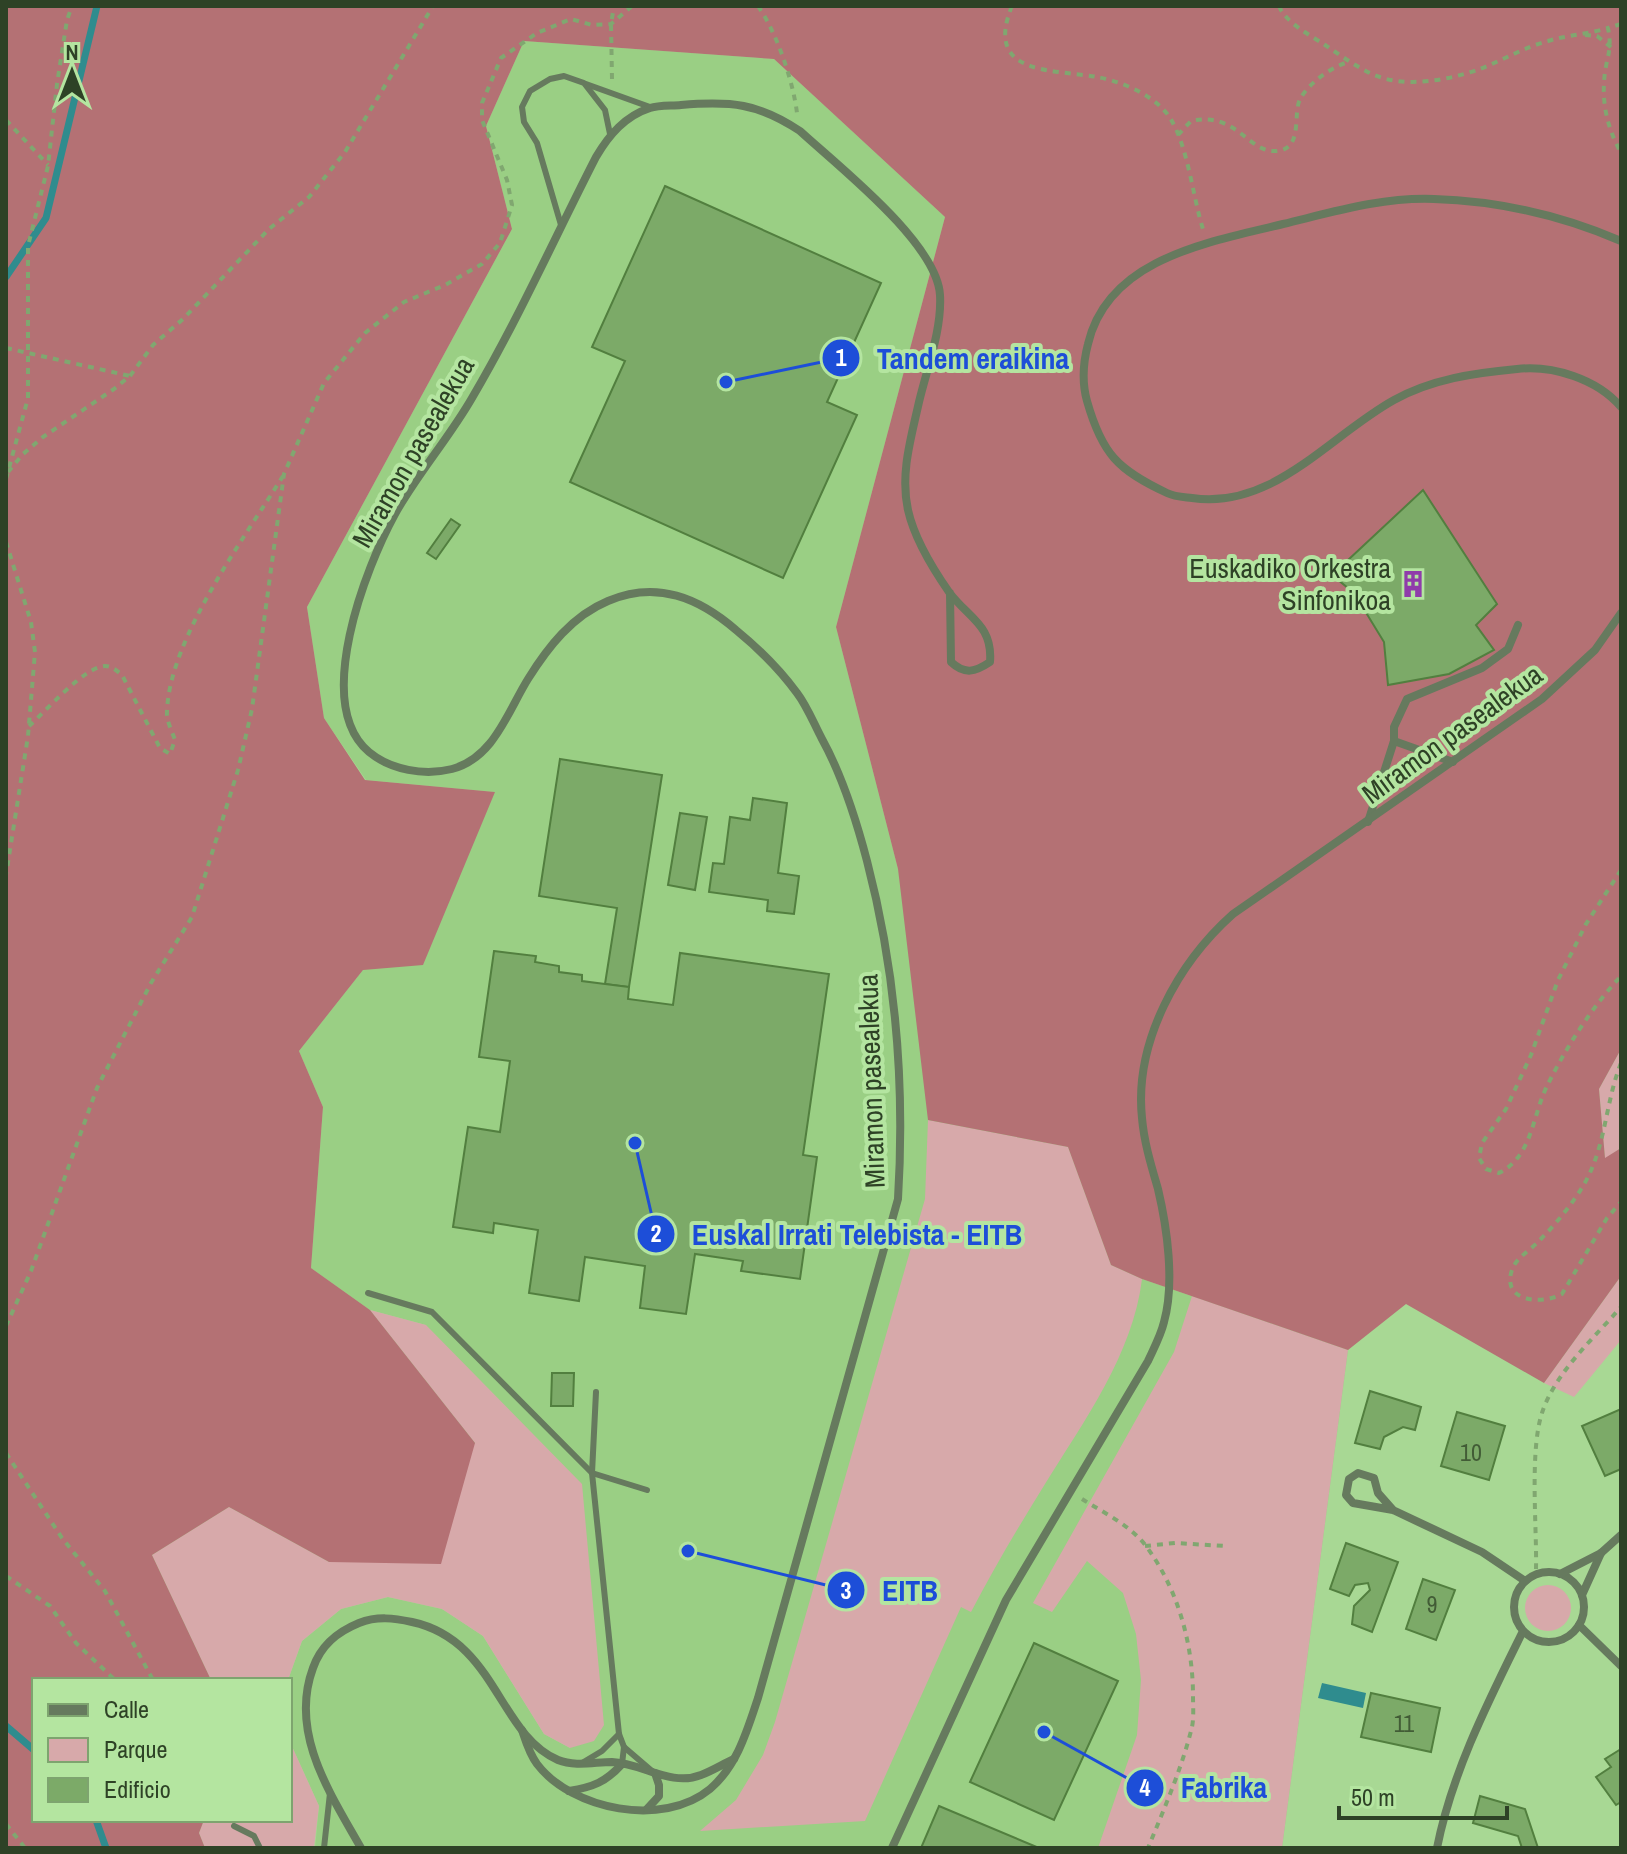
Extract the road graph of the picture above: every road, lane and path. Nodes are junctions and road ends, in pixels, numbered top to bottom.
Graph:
1 (72, 6) edge
2 (433, 6) edge
3 (614, 6) edge
4 (632, 6) edge
5 (758, 6) edge
6 (1012, 6) edge
7 (1279, 6) edge
8 (611, 24) junction
9 (1621, 24) edge
10 (1608, 28) junction
11 (1579, 34) junction
12 (1612, 48) junction
13 (1349, 62) junction
14 (584, 83) junction
15 (612, 93) junction
16 (650, 107) junction
17 (6, 120) edge
18 (800, 131) junction
19 (610, 134) junction
20 (1178, 135) junction
21 (1621, 153) edge
22 (48, 166) junction
23 (561, 225) junction
24 (1621, 241) edge
25 (1208, 243) junction
26 (6, 348) edge
27 (130, 376) junction
28 (1621, 407) edge
29 (8, 472) junction
30 (284, 474) junction
31 (6, 479) edge
32 (6, 542) edge
33 (950, 593) junction
34 (1621, 613) edge
35 (1518, 625) dead end
36 (29, 726) junction
37 (1394, 741) junction
38 (1453, 762) junction
39 (1368, 822) junction
40 (1621, 870) edge
41 (6, 875) edge
42 (1621, 976) edge
43 (1621, 1063) edge
44 (1621, 1202) edge
45 (368, 1293) dead end
46 (1621, 1307) edge
47 (6, 1326) edge
48 (596, 1392) dead end
49 (6, 1453) edge
50 (592, 1473) junction
51 (647, 1490) dead end
52 (1070, 1491) junction
53 (1378, 1493) junction
54 (1368, 1504) junction
55 (1393, 1510) junction
56 (1621, 1535) edge
57 (1145, 1546) junction
58 (1225, 1546) dead end
59 (1601, 1553) junction
60 (1560, 1574) junction
61 (1536, 1575) junction
62 (6, 1576) edge
63 (1525, 1581) junction
64 (1582, 1595) junction
65 (1579, 1625) junction
66 (1523, 1631) junction
67 (1621, 1666) edge
68 (113, 1678) edge
69 (152, 1678) edge
70 (522, 1730) junction
71 (619, 1734) junction
72 (624, 1747) junction
73 (734, 1758) junction
74 (581, 1763) junction
75 (622, 1764) junction
76 (655, 1773) junction
77 (569, 1791) junction
78 (330, 1793) junction
79 (646, 1810) junction
80 (6, 1824) edge
81 (234, 1826) dead end
82 (25, 1848) edge
83 (260, 1848) edge
84 (324, 1848) edge
85 (361, 1848) edge
86 (892, 1848) edge
87 (1148, 1848) edge
88 (1437, 1848) edge

1 - 22 path
2 - 27 path
3 - 8 path
4 - 8 path
5 - 18 path
6 - 20 path
7 - 13 path
8 - 15 path
8 - 30 path
9 - 10 path
10 - 11 path
10 - 12 path
11 - 12 path
11 - 13 path
12 - 21 path
13 - 20 path
14 - 15 lane
14 - 19 lane
14 - 23 lane
15 - 16 lane
16 - 18 street, Miramon pasealekua
16 - 19 street, Miramon pasealekua
17 - 22 path
18 - 33 street, Miramon pasealekua
19 - 23 street, Miramon pasealekua
20 - 25 path
22 - 29 path
23 - 73 street, Miramon pasealekua
24 - 25 street
25 - 28 street
26 - 27 path
27 - 29 path
29 - 31 path
30 - 36 path
30 - 47 path
32 - 36 path
33 - 33 street, Miramon pasealekua
34 - 38 street, Miramon pasealekua
35 - 37 street
36 - 41 path
37 - 38 street
37 - 39 street
38 - 39 street, Miramon pasealekua
39 - 52 street, Miramon pasealekua
40 - 42 path
43 - 44 path
45 - 50 lane
46 - 61 path
48 - 50 lane
49 - 69 path
50 - 51 lane
50 - 71 lane
52 - 57 path
52 - 86 street, Miramon pasealekua
53 - 54 street
53 - 54 street
53 - 55 street
54 - 55 street
55 - 63 street
56 - 59 street
57 - 58 path
57 - 87 path
59 - 60 street
59 - 64 street
60 - 61 street
60 - 64 street
61 - 63 street
62 - 68 path
63 - 66 street
64 - 65 street
65 - 66 street
65 - 67 street
66 - 88 street
70 - 74 street, Miramon pasealekua
70 - 77 street, Miramon pasealekua
70 - 78 street, Miramon pasealekua
71 - 72 lane
71 - 74 lane
72 - 75 lane
72 - 76 lane
73 - 76 street, Miramon pasealekua
73 - 79 street, Miramon pasealekua
74 - 75 street, Miramon pasealekua
75 - 76 street, Miramon pasealekua
75 - 77 street
76 - 79 street
77 - 79 street, Miramon pasealekua
78 - 84 lane
78 - 85 street, Miramon pasealekua
80 - 82 path
81 - 83 lane

